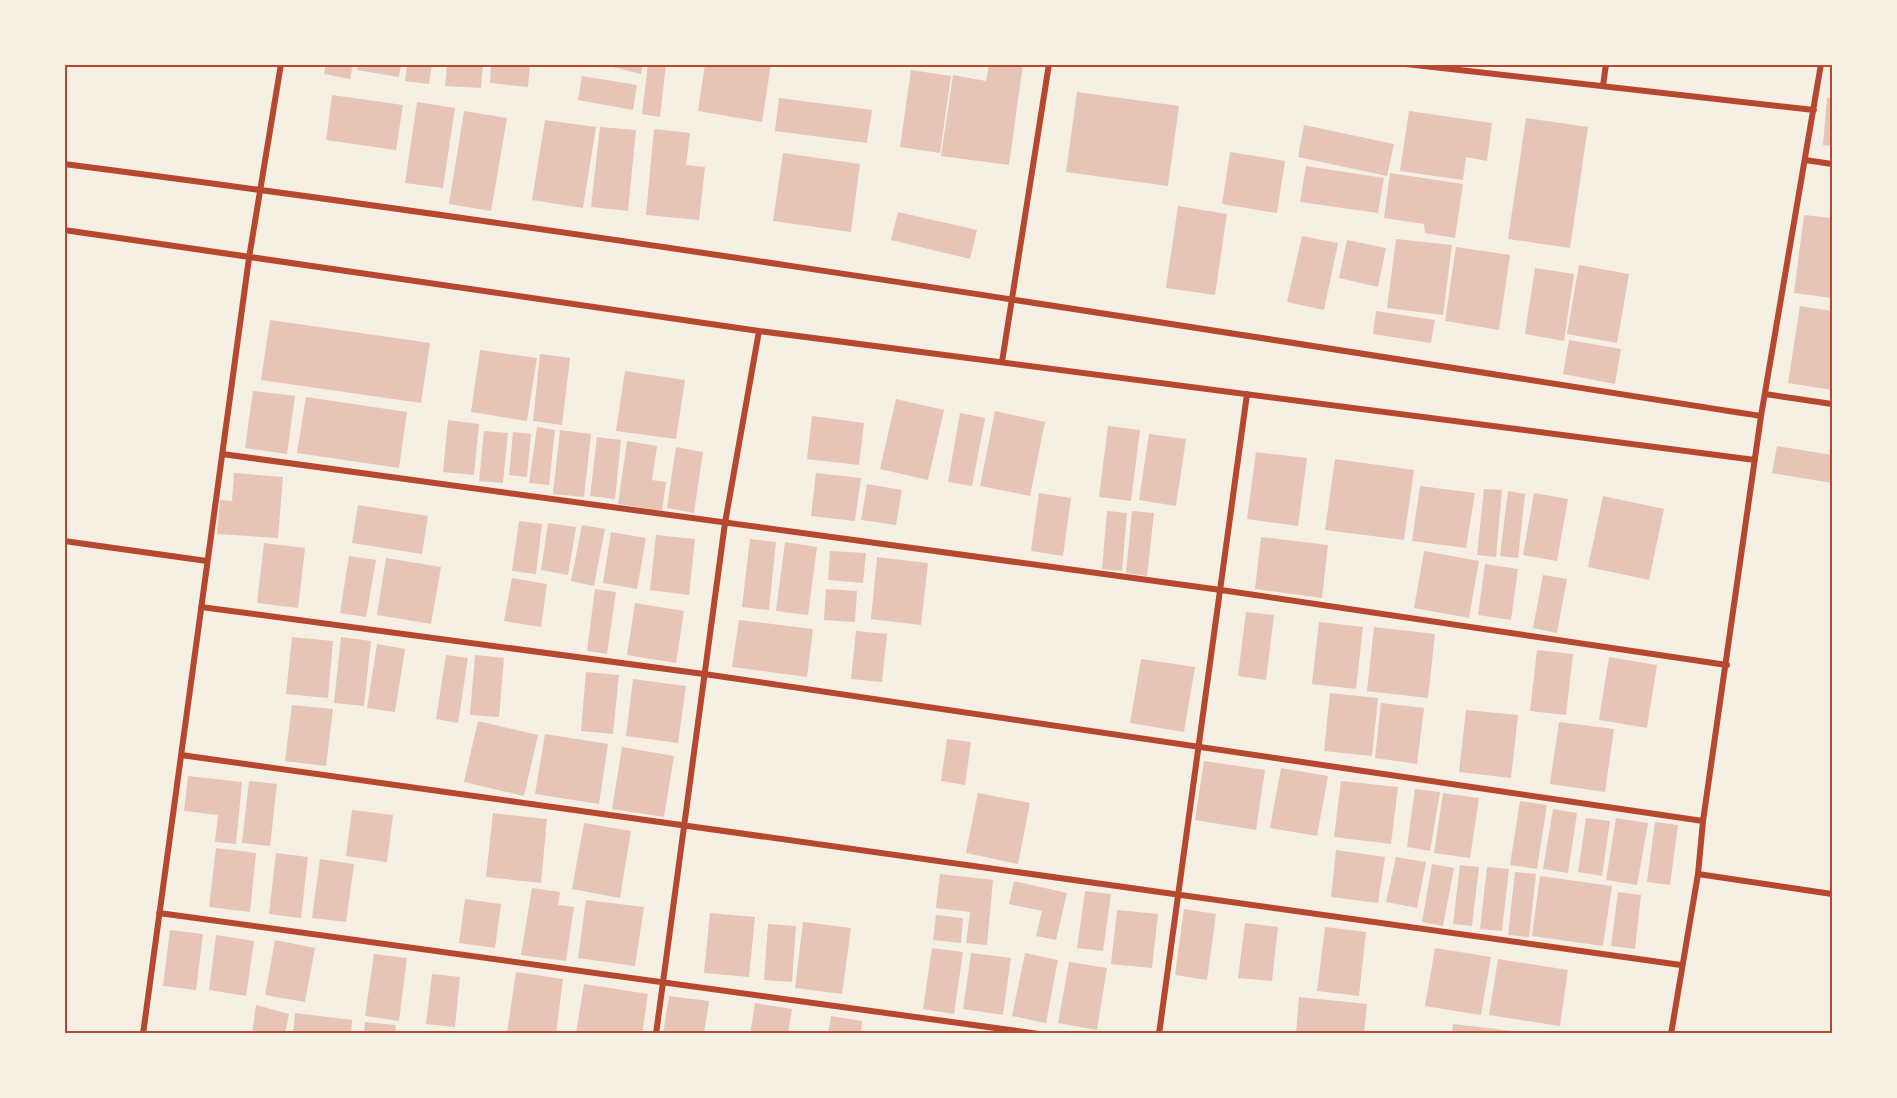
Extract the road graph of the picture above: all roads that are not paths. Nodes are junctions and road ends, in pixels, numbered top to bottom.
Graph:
1 (281, 64) edge
2 (1049, 64) edge
3 (1406, 64) edge
4 (1606, 64) edge
5 (1821, 64) edge
6 (1603, 86) junction
7 (1814, 110) junction
8 (1805, 160) junction
9 (64, 164) edge
10 (1833, 164) edge
11 (261, 189) junction
12 (64, 230) edge
13 (249, 258) junction
14 (1012, 300) junction
15 (759, 331) junction
16 (1002, 362) junction
17 (1247, 394) junction
18 (1765, 394) junction
19 (1833, 404) edge
20 (1761, 416) junction
21 (222, 454) junction
22 (1755, 460) junction
23 (724, 523) junction
24 (64, 541) edge
25 (207, 561) junction
26 (1221, 590) junction
27 (201, 607) junction
28 (1727, 665) junction
29 (704, 674) junction
30 (1199, 747) junction
31 (181, 755) junction
32 (1703, 821) junction
33 (684, 826) junction
34 (1698, 874) junction
35 (1179, 894) junction
36 (1833, 894) edge
37 (159, 913) junction
38 (1682, 965) junction
39 (663, 983) junction
40 (143, 1034) edge
41 (656, 1034) edge
42 (1039, 1034) edge
43 (1159, 1034) edge
44 (1671, 1034) edge

1 - 11 street
2 - 14 street
3 - 6 street
4 - 6 street
5 - 7 street
6 - 7 street
7 - 8 street
8 - 10 street
8 - 18 street
9 - 11 street
11 - 13 street
11 - 14 street
12 - 13 street
13 - 15 street
13 - 21 street
14 - 16 street
14 - 20 street
15 - 16 street
15 - 23 street
16 - 17 street
17 - 22 street
17 - 26 street
18 - 19 street
18 - 20 street
20 - 22 street
21 - 23 street
21 - 25 street
22 - 28 street
23 - 26 street
23 - 29 street
24 - 25 street
25 - 27 street
26 - 28 street
26 - 30 street
27 - 29 street
27 - 31 street
28 - 32 street
29 - 30 street
29 - 33 street
30 - 32 street
30 - 35 street
31 - 33 street
31 - 37 street
32 - 34 street
33 - 35 street
33 - 39 street
34 - 36 street
34 - 38 street
35 - 38 street
35 - 43 street
37 - 39 street
37 - 40 street
38 - 44 street
39 - 41 street
39 - 42 street

